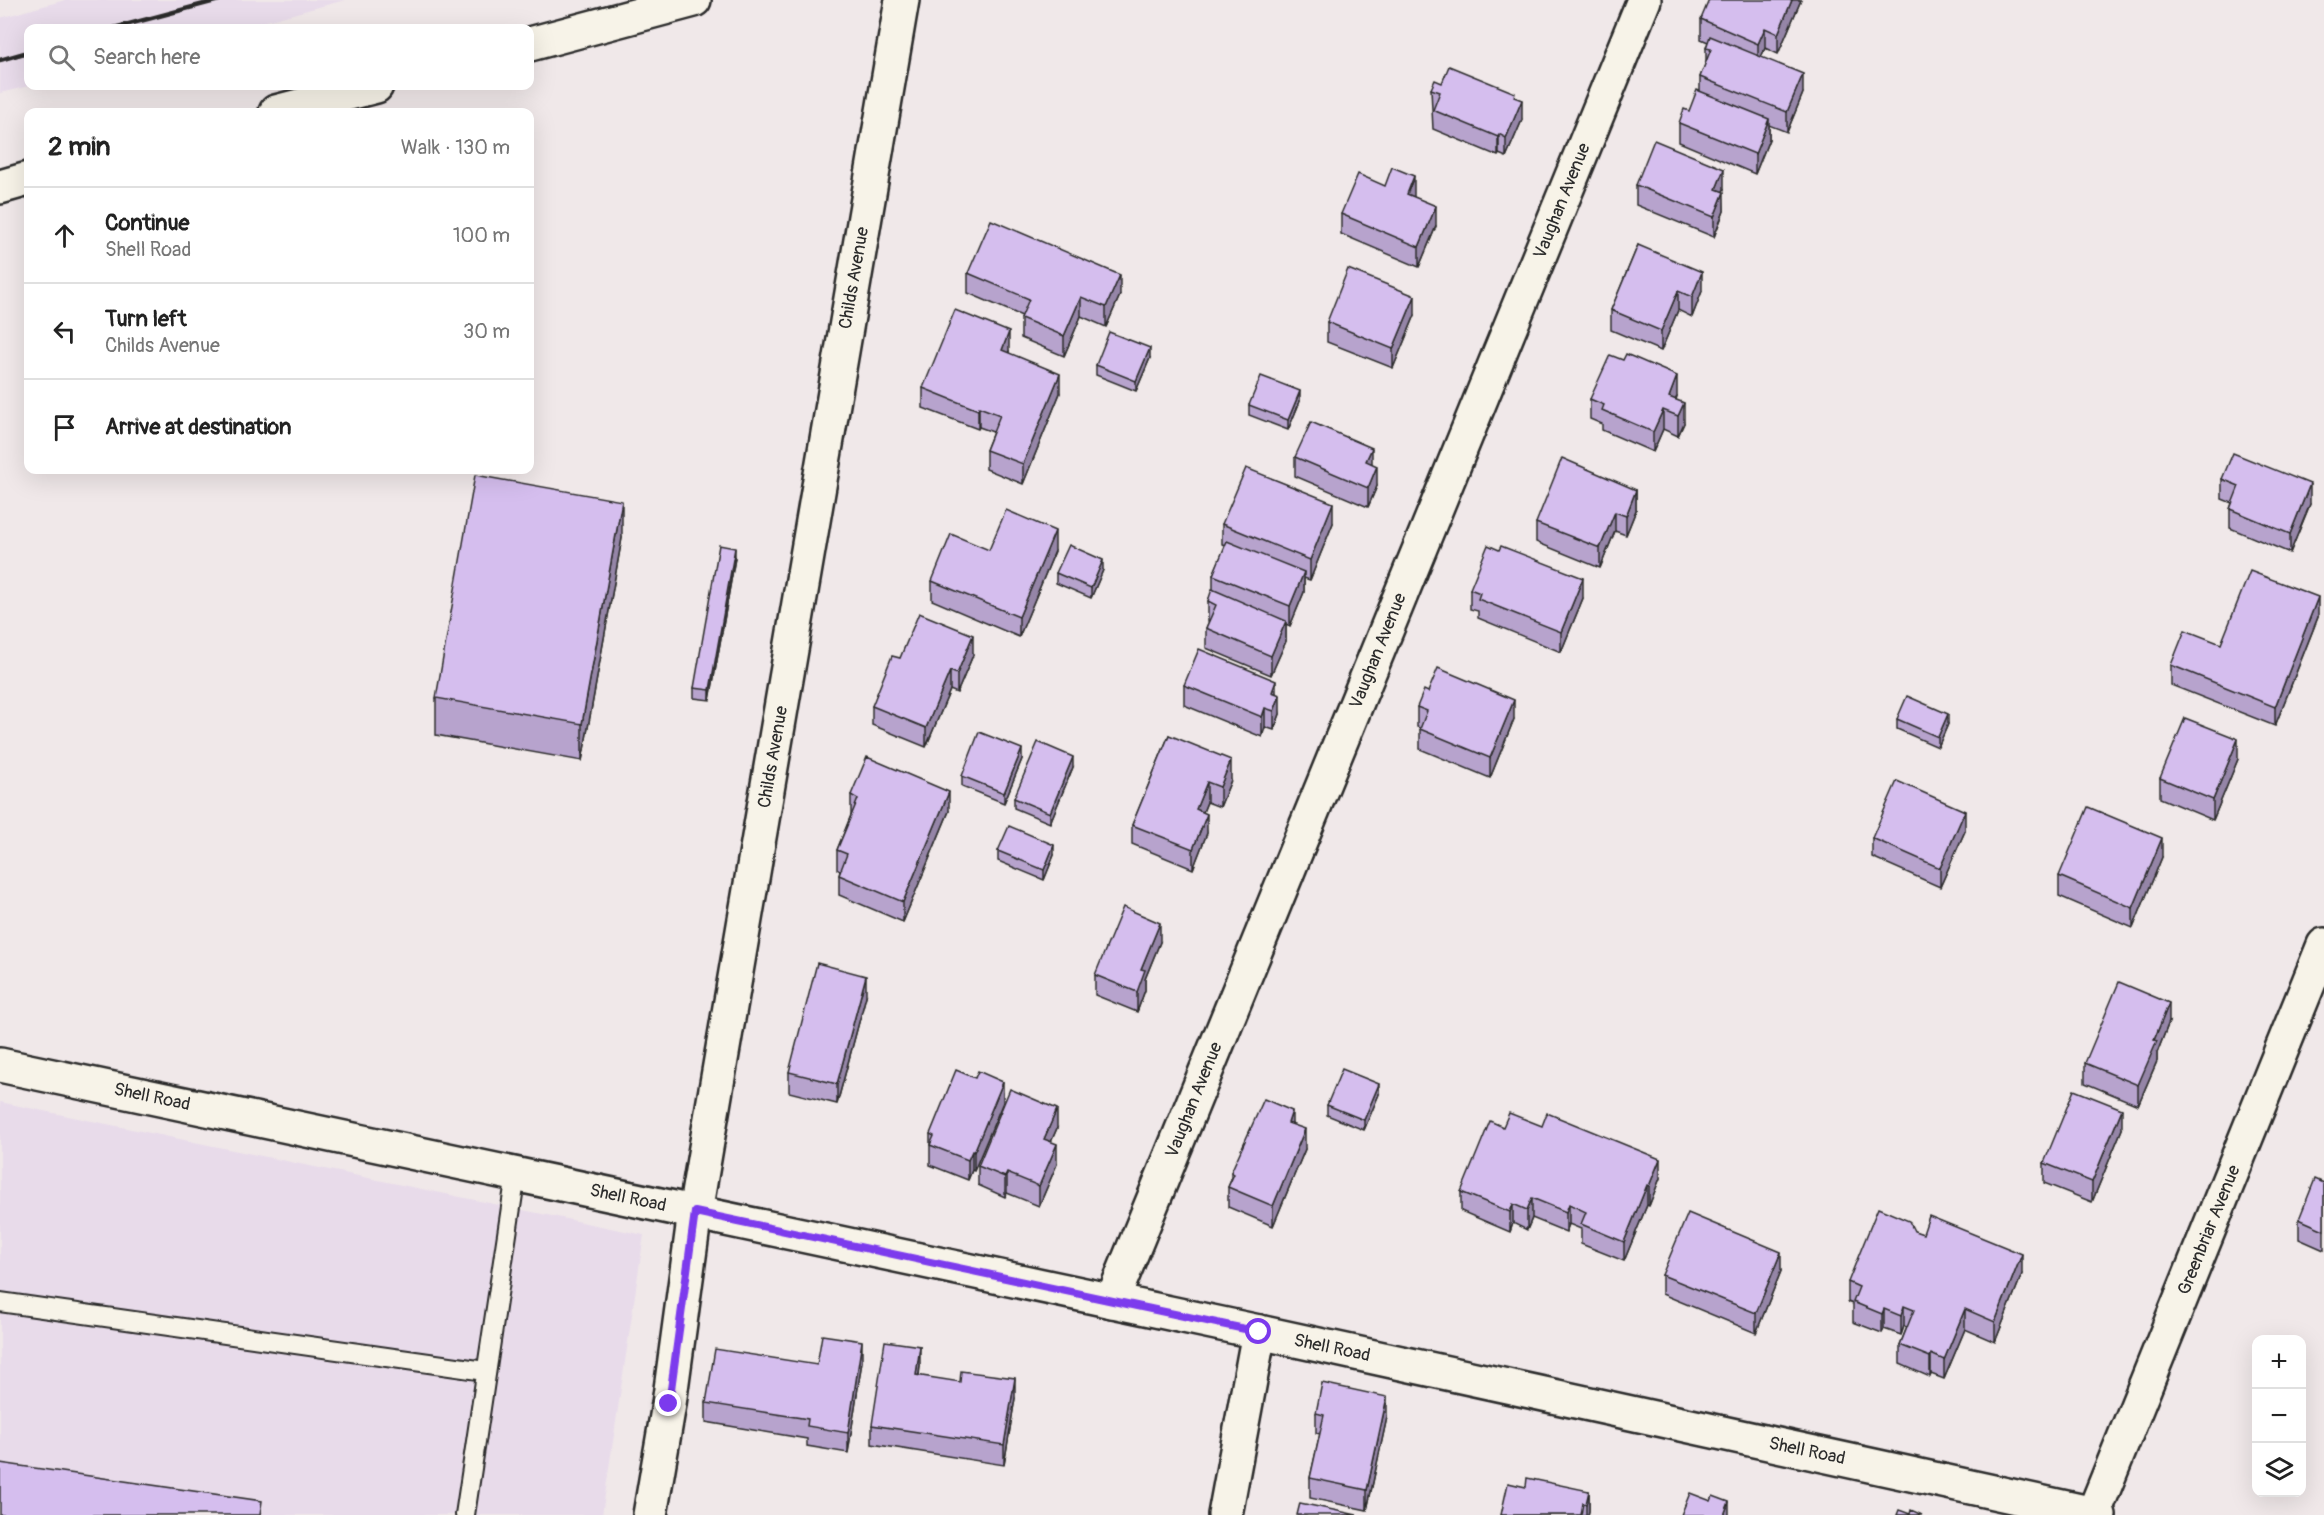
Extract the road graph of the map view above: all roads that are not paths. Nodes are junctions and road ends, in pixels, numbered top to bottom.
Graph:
1 (694, 0) edge
2 (902, 0) edge
3 (1644, 0) edge
4 (534, 43) edge
5 (361, 90) edge
6 (291, 108) edge
7 (24, 180) edge
8 (0, 187) edge
9 (2324, 945) edge
10 (0, 1065) edge
11 (516, 1174) junction
12 (695, 1212) junction
13 (1112, 1301) junction
14 (0, 1302) edge
15 (1259, 1332) junction
16 (485, 1371) junction
17 (465, 1515) edge
18 (650, 1515) edge
19 (1225, 1515) edge
20 (2096, 1515) edge

1 - 4 street
2 - 12 street, Childs Avenue
3 - 13 street, Vaughan Avenue
5 - 6 street
7 - 8 street
9 - 20 street, Greenbriar Avenue
10 - 11 street, Shell Road
11 - 12 street, Shell Road
11 - 16 lane
12 - 13 street, Shell Road
12 - 18 street, Childs Avenue
13 - 15 street, Shell Road
14 - 16 lane
15 - 19 street
15 - 20 street, Shell Road
16 - 17 lane

